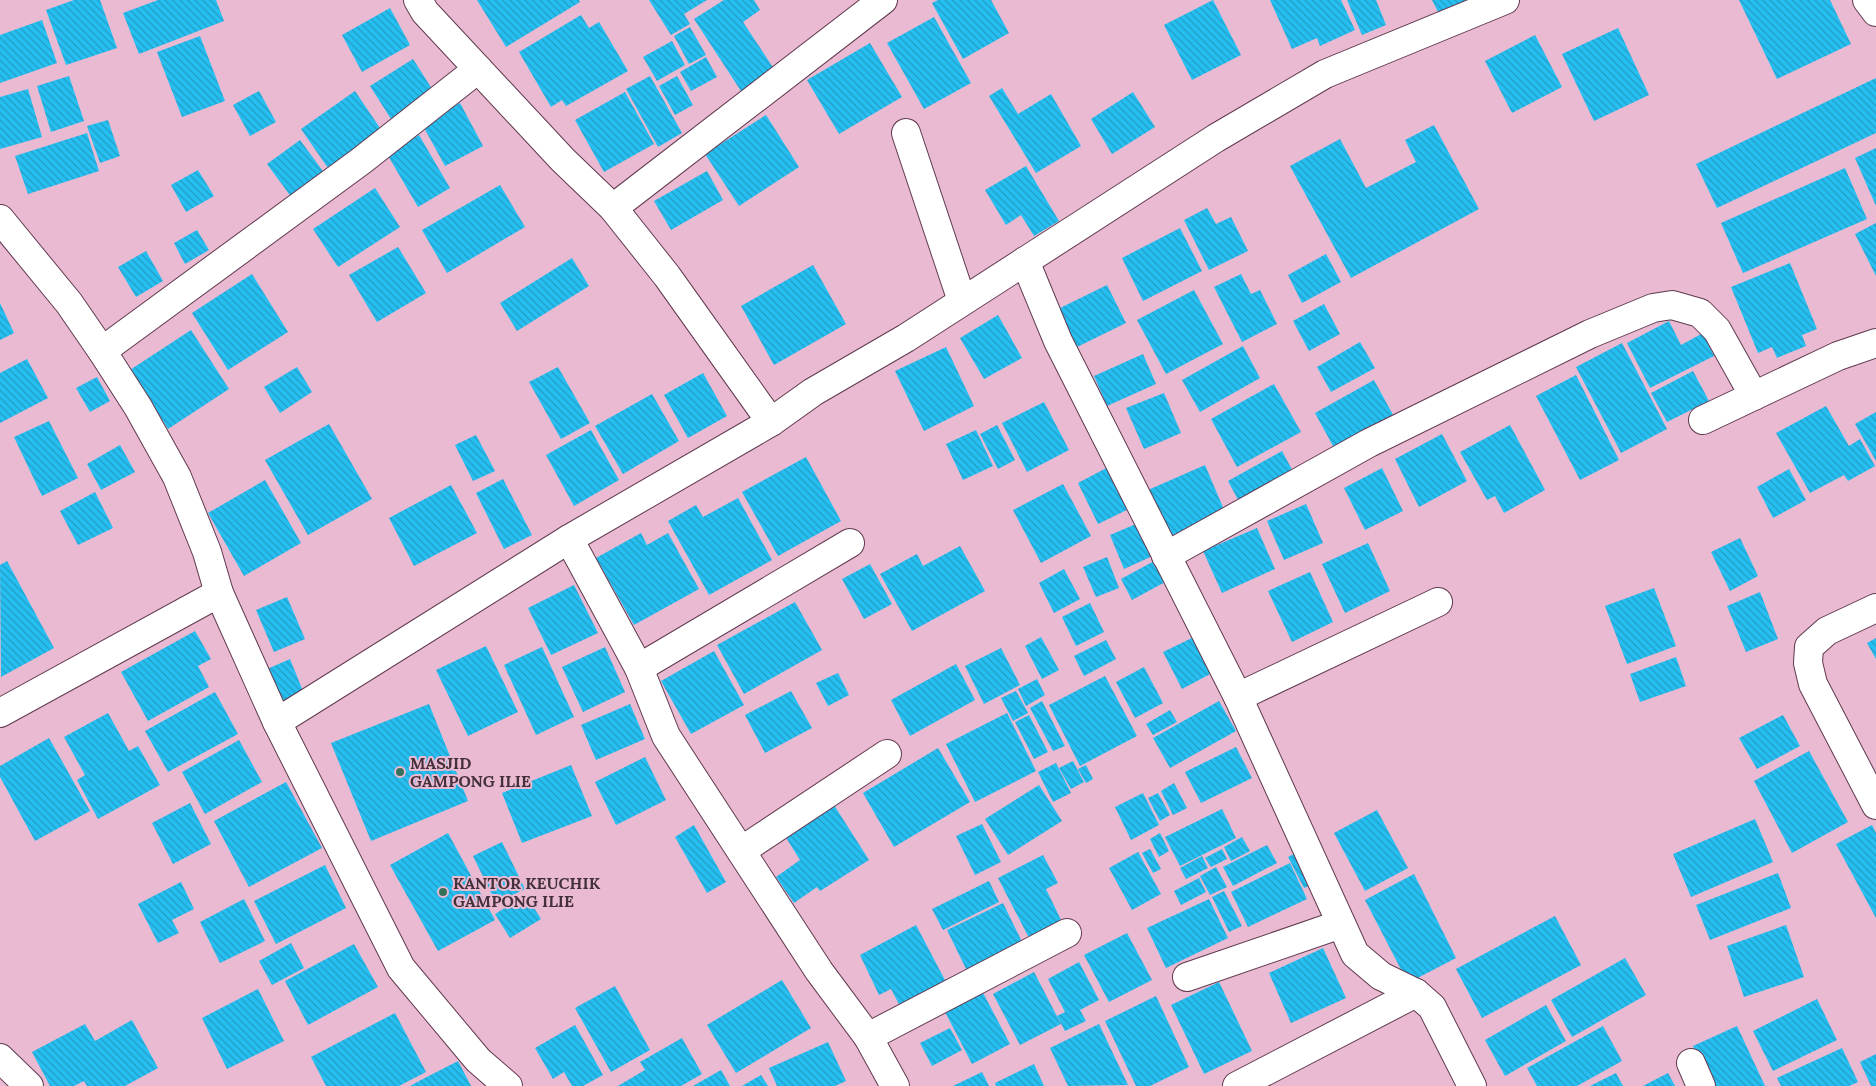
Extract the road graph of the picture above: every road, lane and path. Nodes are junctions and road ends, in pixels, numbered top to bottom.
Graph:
1 (418, 0) edge
2 (883, 0) edge
3 (1505, 0) edge
4 (1867, 0) edge
5 (1876, 12) edge
6 (478, 69) junction
7 (906, 133) dead end
8 (613, 208) junction
9 (0, 220) edge
10 (1025, 262) junction
11 (962, 301) junction
12 (1876, 343) edge
13 (102, 351) junction
14 (1754, 396) junction
15 (1703, 420) dead end
16 (770, 422) junction
17 (569, 539) junction
18 (850, 543) dead end
19 (1166, 556) junction
20 (219, 593) junction
21 (1438, 602) dead end
22 (1876, 608) edge
23 (639, 668) junction
24 (1238, 697) junction
25 (0, 713) edge
26 (277, 722) junction
27 (887, 754) dead end
28 (1876, 805) edge
29 (741, 851) junction
30 (1341, 924) junction
31 (1066, 933) dead end
32 (1187, 977) dead end
33 (1416, 993) junction
34 (868, 1037) junction
35 (0, 1058) edge
36 (29, 1086) edge
37 (508, 1086) edge
38 (895, 1086) edge
39 (1237, 1086) edge
40 (1472, 1086) edge

1 - 6 street
2 - 8 street
3 - 10 street
4 - 5 street
6 - 8 street
6 - 13 street
7 - 11 street
8 - 16 street
9 - 13 street
10 - 11 street
10 - 19 street
11 - 16 street
12 - 14 street
13 - 20 street
14 - 15 street
14 - 19 street
16 - 17 street
17 - 23 street
17 - 26 street
18 - 23 street
19 - 24 street
20 - 25 street
20 - 26 street
21 - 24 street
22 - 28 street
23 - 29 street
24 - 30 street
26 - 37 street
27 - 29 street
29 - 34 street
30 - 32 street
30 - 33 street
31 - 34 street
33 - 39 street
33 - 40 street
34 - 38 street
35 - 36 street

